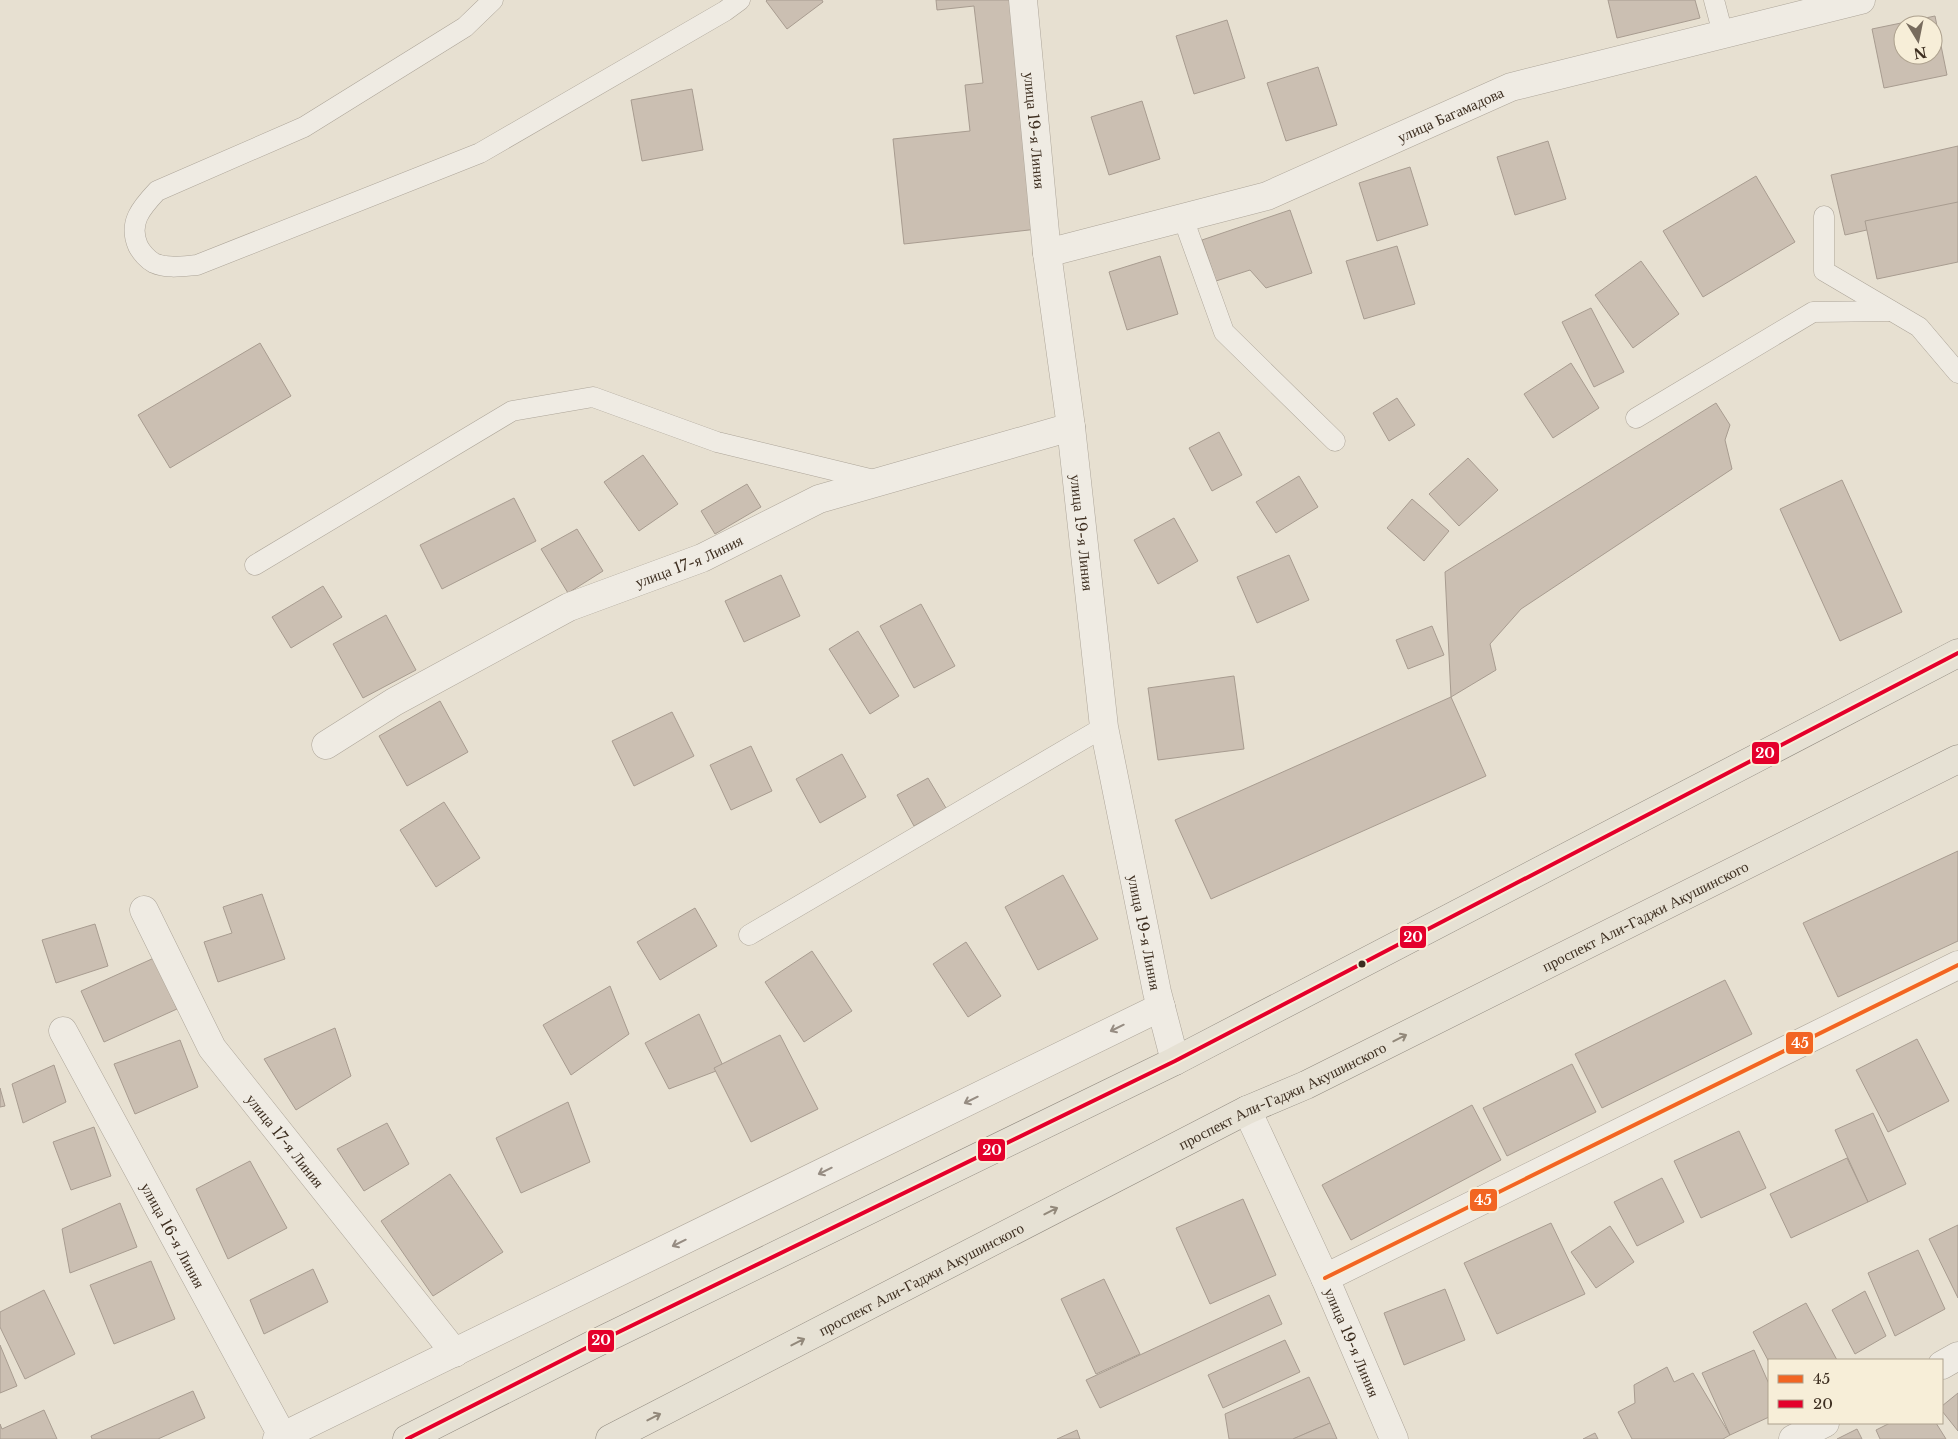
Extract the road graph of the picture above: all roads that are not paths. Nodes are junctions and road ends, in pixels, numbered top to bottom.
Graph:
1 (493, 0) edge
2 (740, 0) edge
3 (1023, 0) edge
4 (1714, 0) edge
5 (1860, 0) edge
6 (1723, 34) junction
7 (1824, 216) dead end
8 (1183, 218) junction
9 (1047, 253) junction
10 (1891, 311) junction
11 (1958, 373) edge
12 (1636, 418) dead end
13 (1071, 427) junction
14 (1335, 441) dead end
15 (880, 482) junction
16 (255, 565) dead end
17 (1958, 653) edge
18 (1104, 727) junction
19 (326, 745) dead end
20 (1958, 759) edge
21 (144, 910) dead end
22 (749, 935) dead end
23 (1958, 965) edge
24 (1161, 1007) junction
25 (64, 1031) dead end
26 (1174, 1061) junction
27 (1247, 1110) junction
28 (1325, 1278) junction
29 (455, 1353) junction
30 (1958, 1356) edge
31 (1943, 1364) edge
32 (1824, 1424) edge
33 (281, 1438) edge
34 (407, 1439) edge
35 (610, 1439) edge
36 (1394, 1439) edge
37 (1793, 1439) edge

1 - 2 lane
3 - 9 street, улица 19-я Линия
4 - 6 lane
5 - 6 street, улица Багамадова
6 - 8 street, улица Багамадова
7 - 10 lane
8 - 9 street, улица Багамадова
8 - 14 lane
9 - 13 street, улица 19-я Линия
10 - 11 lane
10 - 12 lane
13 - 15 street, улица 17-я Линия
13 - 18 street, улица 19-я Линия
15 - 16 lane
15 - 19 street, улица 17-я Линия
17 - 26 main road
18 - 22 lane
18 - 24 street, улица 19-я Линия
27 -> 20 main road, проспект Али-Гаджи Акушинского
21 - 29 street, улица 17-я Линия
23 - 28 street
24 - 26 street, улица 19-я Линия
24 -> 29 street
25 - 33 street, улица 16-я Линия
26 - 34 main road
27 - 28 street, улица 19-я Линия
35 -> 27 main road, проспект Али-Гаджи Акушинского
28 - 36 street, улица 19-я Линия
29 - 33 street
30 - 31 street
32 - 37 street

